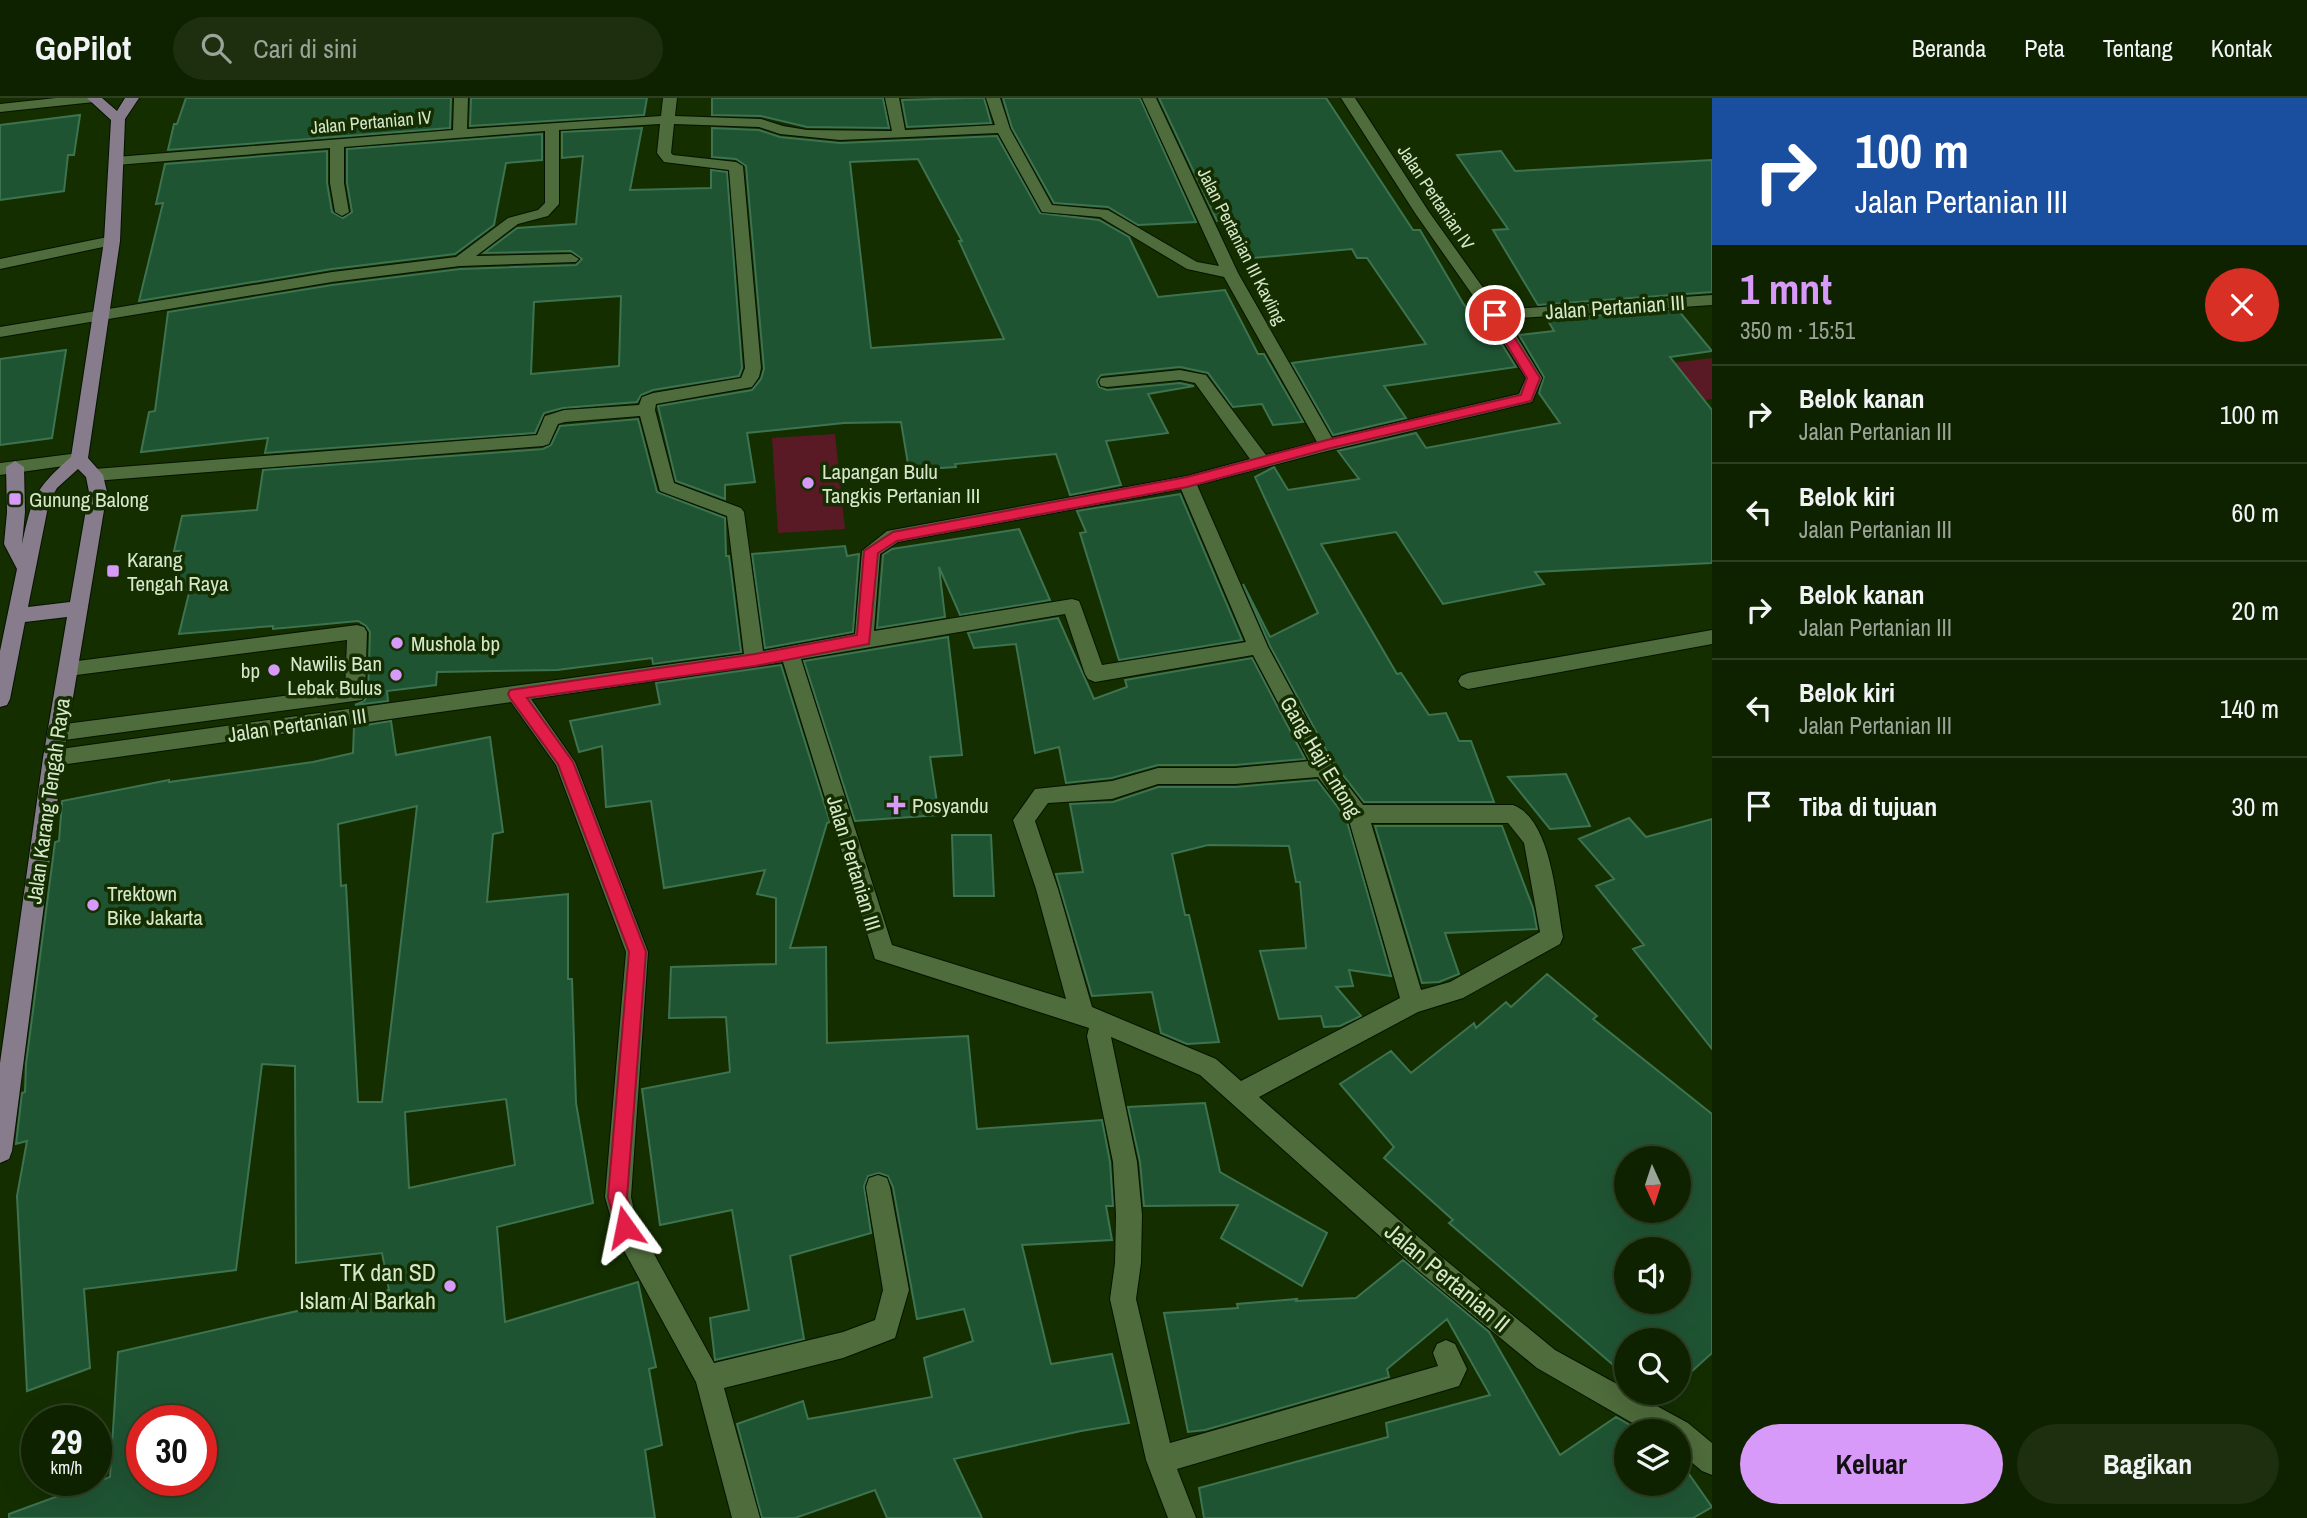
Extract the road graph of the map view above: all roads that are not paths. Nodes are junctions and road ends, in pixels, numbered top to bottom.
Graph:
1 (94, 98) edge
2 (132, 98) edge
3 (461, 98) edge
4 (670, 98) edge
5 (892, 98) edge
6 (993, 98) edge
7 (1149, 98) edge
8 (1348, 98) edge
9 (0, 108) edge
10 (117, 119) junction
11 (666, 120) junction
12 (552, 126) junction
13 (1003, 129) junction
14 (460, 133) junction
15 (899, 133) junction
16 (337, 145) junction
17 (116, 161) junction
18 (342, 212) dead end
19 (112, 242) junction
20 (571, 259) dead end
21 (460, 261) junction
22 (0, 264) edge
23 (1230, 273) junction
24 (1712, 300) edge
25 (103, 314) junction
26 (1495, 315) junction
27 (0, 331) edge
28 (1107, 382) dead end
29 (647, 410) junction
30 (1327, 444) junction
31 (79, 459) junction
32 (1262, 463) junction
33 (7, 468) edge
34 (94, 475) junction
35 (1187, 482) junction
36 (27, 569) junction
37 (80, 608) junction
38 (17, 616) junction
39 (1712, 637) edge
40 (864, 640) junction
41 (1258, 647) junction
42 (790, 654) junction
43 (755, 660) junction
44 (69, 668) junction
45 (1468, 681) dead end
46 (516, 694) junction
47 (0, 699) edge
48 (57, 733) junction
49 (53, 758) junction
50 (1324, 768) junction
51 (1358, 814) junction
52 (1413, 1003) junction
53 (1091, 1018) junction
54 (1239, 1095) junction
55 (0, 1151) edge
56 (878, 1187) dead end
57 (1446, 1353) dead end
58 (708, 1378) junction
59 (1654, 1419) edge
60 (1691, 1444) edge
61 (1160, 1460) junction
62 (1712, 1461) edge
63 (746, 1518) edge
64 (1182, 1518) edge

1 - 9 street
1 - 10 main road
2 - 10 main road
3 - 14 street
4 - 11 street
5 - 15 street
6 - 13 street
7 - 23 street, Jalan Pertanian III Kavling
8 - 26 street, Jalan Pertanian IV
10 - 17 main road
11 - 12 street, Jalan Pertanian IV
11 - 15 street, Jalan Pertanian IV
11 - 29 street
12 - 14 street, Jalan Pertanian IV
12 - 21 street
13 - 15 street, Jalan Pertanian IV
13 - 23 street
14 - 16 street, Jalan Pertanian IV
16 - 17 street, Jalan Pertanian IV
16 - 18 street
17 - 19 main road
19 - 22 street
19 - 25 main road
20 - 21 street
21 - 25 street
23 - 30 street, Jalan Pertanian III Kavling
24 - 26 street, Jalan Pertanian III
25 - 27 street
25 - 31 main road
26 - 30 street
28 - 32 street
29 - 34 street
29 - 43 street
30 - 32 street
31 - 33 street
31 - 34 main road
31 - 36 main road
32 - 35 street
33 - 36 main road
34 - 37 main road, Jalan Karang Tengah Raya
35 - 40 street
35 - 41 street, Gang Haji Entong
36 - 38 main road
37 - 38 main road
37 - 44 main road, Jalan Karang Tengah Raya
38 - 47 main road
39 - 45 street
40 - 41 street, Jalan Pertanian III
40 - 42 street, Jalan Pertanian III
41 - 50 street, Gang Haji Entong
42 - 43 street, Jalan Pertanian III
42 - 53 street, Jalan Pertanian III
43 - 46 street, Jalan Pertanian III
44 - 48 main road, Jalan Karang Tengah Raya
44 - 48 street
46 - 49 street, Jalan Pertanian III
46 - 58 street
48 - 49 main road, Jalan Karang Tengah Raya
49 - 55 main road, Jalan Karang Tengah Raya
50 - 51 street, Gang Haji Entong
50 - 53 street
51 - 52 street, Gang Haji Entong
51 - 52 street
52 - 54 street
53 - 54 street, Jalan Pertanian II
53 - 61 street
54 - 59 street, Jalan Pertanian II
56 - 58 street
57 - 61 street
58 - 63 street
60 - 62 street, Jalan Pertanian II
61 - 64 street

